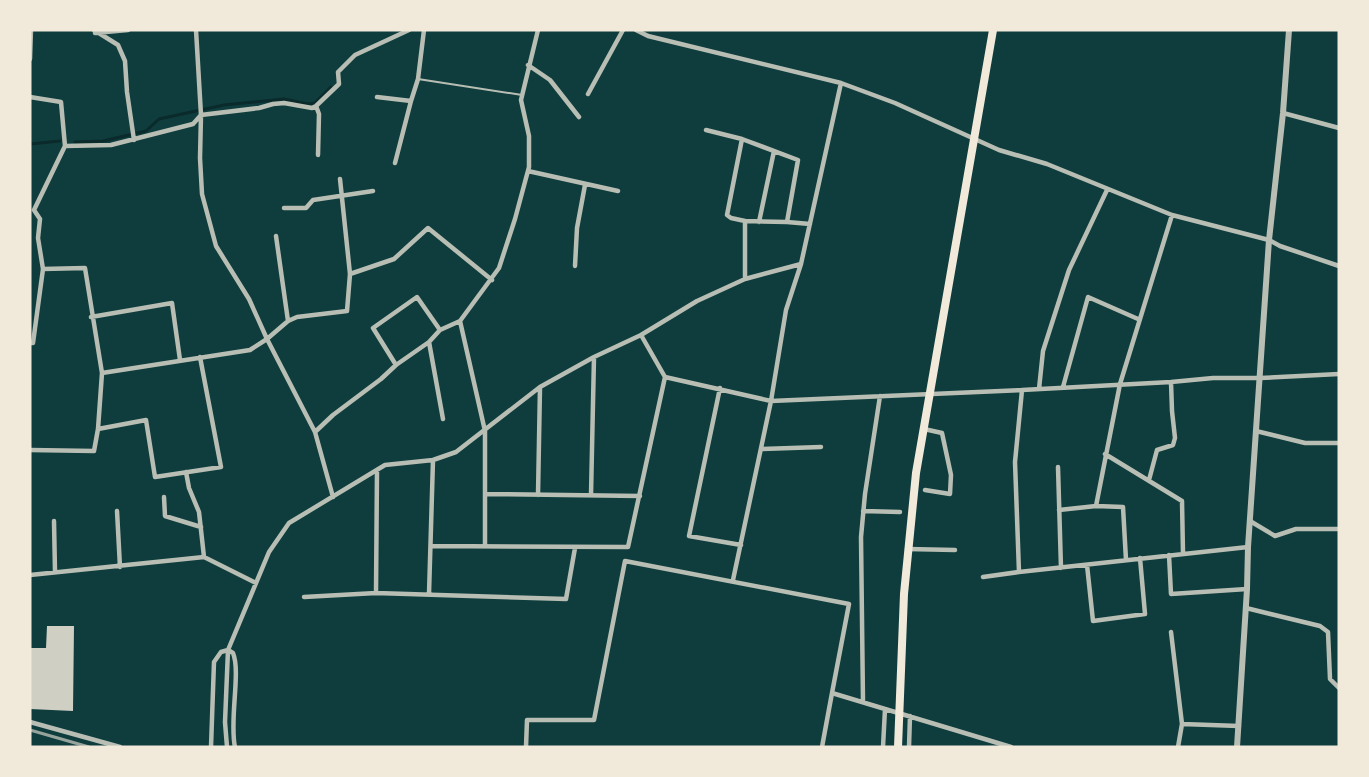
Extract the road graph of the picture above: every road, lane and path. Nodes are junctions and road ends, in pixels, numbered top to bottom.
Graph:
1 (31, 30) edge
2 (128, 30) edge
3 (196, 30) edge
4 (409, 30) edge
5 (424, 30) edge
6 (538, 30) edge
7 (623, 30) edge
8 (636, 30) edge
9 (993, 30) edge
10 (1289, 30) edge
11 (94, 31) edge
12 (30, 59) edge
13 (528, 65) junction
14 (418, 79) junction
15 (841, 83) junction
16 (588, 94) dead end
17 (522, 95) junction
18 (30, 97) edge
19 (377, 97) dead end
20 (411, 101) junction
21 (316, 106) junction
22 (201, 113) junction
23 (1283, 113) junction
24 (579, 117) dead end
25 (1339, 128) edge
26 (706, 130) dead end
27 (134, 136) junction
28 (742, 139) junction
29 (973, 140) junction
30 (65, 146) junction
31 (774, 151) junction
32 (318, 155) dead end
33 (395, 163) dead end
34 (528, 171) junction
35 (340, 179) dead end
36 (585, 185) junction
37 (1107, 190) junction
38 (373, 191) dead end
39 (618, 191) dead end
40 (341, 196) junction
41 (284, 208) dead end
42 (32, 210) edge
43 (1172, 215) junction
44 (745, 221) junction
45 (759, 222) junction
46 (787, 222) junction
47 (810, 224) junction
48 (276, 236) dead end
49 (1269, 240) junction
50 (801, 264) junction
51 (575, 266) dead end
52 (1339, 266) edge
53 (43, 269) junction
54 (350, 274) junction
55 (745, 279) junction
56 (492, 280) junction
57 (92, 317) junction
58 (1138, 319) junction
59 (288, 321) junction
60 (460, 321) junction
61 (441, 330) junction
62 (641, 335) junction
63 (267, 339) junction
64 (429, 342) junction
65 (30, 343) edge
66 (201, 357) junction
67 (594, 357) junction
68 (180, 360) junction
69 (396, 365) junction
70 (102, 373) junction
71 (1339, 374) edge
72 (665, 377) junction
73 (1260, 378) junction
74 (1171, 382) junction
75 (1120, 384) junction
76 (540, 387) junction
77 (1063, 387) junction
78 (720, 388) junction
79 (1039, 389) junction
80 (1022, 390) junction
81 (930, 395) junction
82 (880, 396) junction
83 (771, 401) junction
84 (443, 419) dead end
85 (98, 429) junction
86 (924, 429) junction
87 (485, 430) junction
88 (1256, 431) junction
89 (315, 432) junction
90 (1339, 443) edge
91 (821, 447) dead end
92 (761, 449) junction
93 (30, 450) edge
94 (1105, 454) junction
95 (433, 460) junction
96 (1058, 467) dead end
97 (377, 470) junction
98 (186, 472) junction
99 (1149, 480) junction
100 (925, 490) dead end
101 (486, 494) junction
102 (538, 495) junction
103 (591, 495) junction
104 (164, 496) dead end
105 (640, 496) junction
106 (333, 497) junction
107 (1096, 506) junction
108 (1059, 510) junction
109 (117, 511) dead end
110 (863, 511) junction
111 (900, 512) dead end
112 (54, 521) dead end
113 (1250, 521) junction
114 (201, 527) junction
115 (1339, 529) edge
116 (485, 545) junction
117 (741, 545) junction
118 (432, 546) junction
119 (1248, 547) junction
120 (575, 548) junction
121 (907, 549) junction
122 (955, 550) dead end
123 (1183, 554) junction
124 (1169, 555) junction
125 (204, 557) junction
126 (1140, 558) junction
127 (1126, 560) junction
128 (1087, 565) junction
129 (120, 567) junction
130 (1061, 568) junction
131 (55, 572) junction
132 (1019, 572) junction
133 (30, 575) edge
134 (983, 577) dead end
135 (733, 580) junction
136 (256, 583) junction
137 (1247, 589) junction
138 (376, 593) junction
139 (429, 594) junction
140 (304, 597) dead end
141 (849, 604) junction
142 (861, 604) junction
143 (1246, 608) junction
144 (1171, 632) dead end
145 (228, 650) junction
146 (1339, 688) edge
147 (832, 693) junction
148 (863, 702) junction
149 (885, 709) junction
150 (899, 713) junction
151 (910, 716) junction
152 (30, 722) edge
153 (1182, 724) junction
154 (1239, 726) junction
155 (120, 747) edge
156 (211, 747) edge
157 (227, 747) edge
158 (235, 747) edge
159 (526, 747) edge
160 (822, 747) edge
161 (883, 747) edge
162 (898, 747) edge
163 (909, 747) edge
164 (1011, 747) edge
165 (1178, 747) edge
166 (1237, 747) edge

1 - 12 street
2 - 11 street
3 - 22 street
4 - 21 street
5 - 14 street
6 - 13 street
7 - 16 street
8 - 15 street
9 - 29 main road
10 - 23 street
11 - 27 street
13 - 17 street
13 - 24 street
14 - 17 lane
14 - 20 street
15 - 29 street
15 - 47 street
17 - 34 street
18 - 30 street
19 - 20 street
20 - 33 street
21 - 22 street
21 - 32 street
22 - 27 street
22 - 63 street
23 - 25 street
23 - 49 street
26 - 28 street
27 - 30 street
28 - 31 street
28 - 44 street
29 - 37 street
29 - 81 main road
30 - 42 street
31 - 45 street
31 - 46 street
34 - 36 street
34 - 56 street
35 - 40 street
36 - 39 street
36 - 51 street
37 - 43 street
37 - 79 street
38 - 40 street
40 - 41 street
40 - 54 street
42 - 53 street
43 - 49 street
43 - 58 street
44 - 45 street
44 - 55 street
45 - 46 street
46 - 47 street
47 - 50 street
48 - 59 street
49 - 52 street
49 - 73 street
50 - 55 street
50 - 83 street
53 - 57 street
53 - 65 street
54 - 56 street
54 - 59 street
55 - 62 street
56 - 60 street
57 - 68 street
57 - 70 street
58 - 75 street
58 - 77 street
59 - 63 street
60 - 61 street
60 - 87 street
61 - 64 street
61 - 69 street
62 - 67 street
62 - 72 street
63 - 66 street
63 - 89 street
64 - 69 street
64 - 84 street
66 - 68 street
66 - 98 street
67 - 76 street
67 - 103 street
68 - 70 street
69 - 89 street
70 - 85 street
71 - 73 street
72 - 78 street
72 - 105 street
73 - 74 street
73 - 88 street
74 - 75 street
74 - 99 street
75 - 77 street
75 - 94 street
76 - 87 street
76 - 102 street
77 - 79 street
78 - 83 street
78 - 117 street
79 - 80 street
80 - 81 street
80 - 132 street
81 - 82 street
81 - 86 main road
82 - 83 street
82 - 110 street
83 - 92 street
85 - 93 street
85 - 98 street
86 - 100 street
86 - 121 main road
87 - 95 street
87 - 101 street
88 - 90 street
88 - 113 street
89 - 106 street
91 - 92 street
92 - 117 street
94 - 99 street
94 - 107 street
95 - 97 street
95 - 118 street
96 - 108 street
97 - 106 street
97 - 138 street
98 - 114 street
99 - 123 street
101 - 102 street
101 - 116 street
102 - 103 street
103 - 105 street
104 - 114 street
105 - 120 street
106 - 136 street
107 - 108 street
107 - 127 street
108 - 130 street
109 - 129 street
110 - 111 street
110 - 142 street
112 - 131 street
113 - 115 street
113 - 119 street
114 - 125 street
116 - 118 street
116 - 120 street
117 - 135 street
118 - 139 street
119 - 123 street
119 - 137 street
120 - 139 street
121 - 122 street
121 - 150 main road
123 - 124 street
124 - 126 street
124 - 137 street
125 - 129 street
125 - 136 street
126 - 127 street
126 - 128 street
127 - 128 street
128 - 130 street
129 - 131 street
130 - 132 street
131 - 133 street
132 - 134 street
135 - 141 street
135 - 159 street
136 - 145 street
137 - 143 street
138 - 139 street
138 - 140 street
141 - 142 street
141 - 147 street
142 - 148 street
143 - 146 street
143 - 154 street
144 - 153 street
145 - 156 street
145 - 157 street
145 - 158 street
147 - 148 street
147 - 160 street
148 - 149 street
149 - 150 street
149 - 161 street
150 - 151 street
150 - 162 main road
151 - 163 street
151 - 164 street
152 - 155 street
153 - 154 street
153 - 165 street
154 - 166 street

